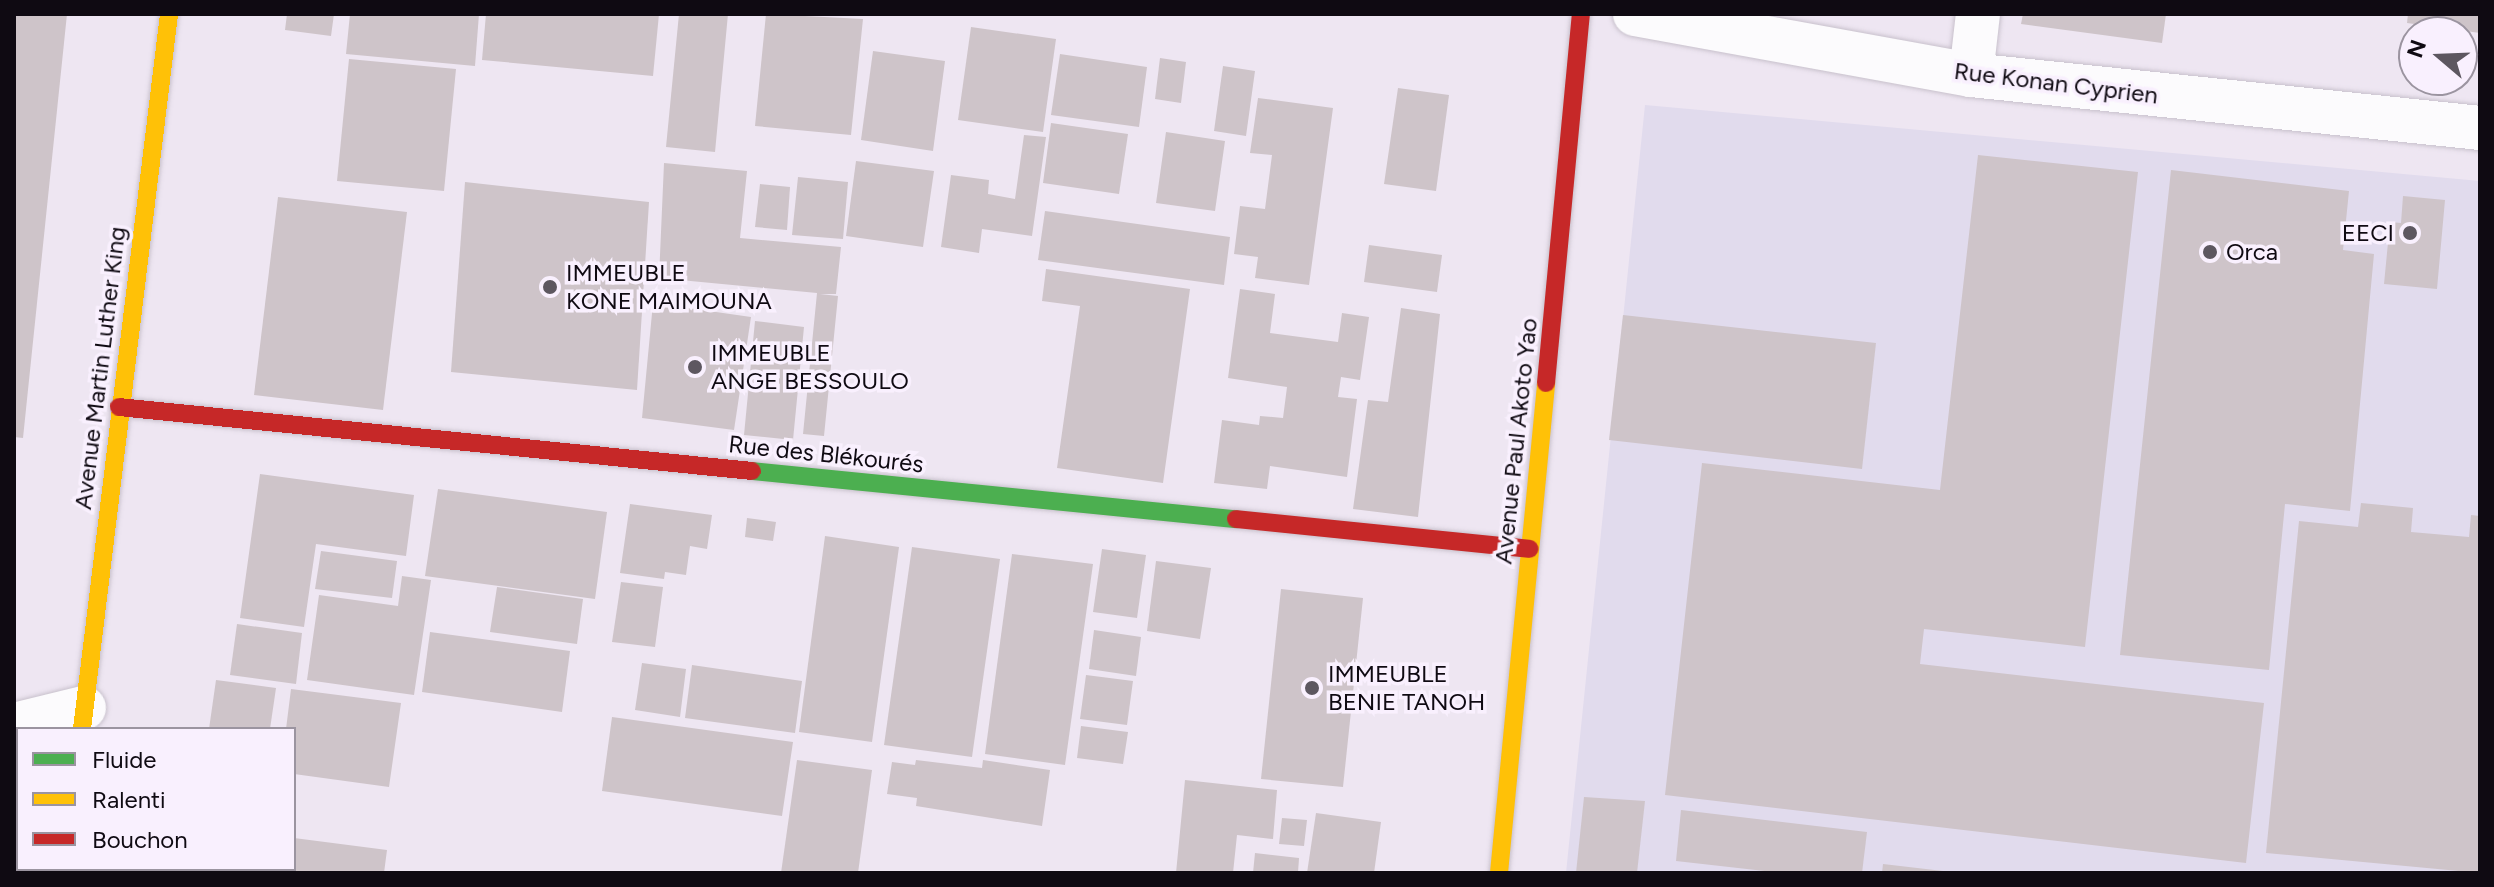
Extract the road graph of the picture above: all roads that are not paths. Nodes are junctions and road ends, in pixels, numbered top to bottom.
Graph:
1 (169, 14) edge
2 (1581, 14) edge
3 (1635, 14) edge
4 (1978, 14) edge
5 (1971, 75) junction
6 (2480, 128) edge
7 (119, 407) junction
8 (1529, 549) junction
9 (83, 718) edge
10 (14, 725) edge
11 (1499, 873) edge

1 - 7 street, Avenue Martin Luther King
2 - 8 street, Avenue Paul Akoto Yao
3 - 5 street, Rue Konan Cyprien
4 - 5 street
5 - 6 street, Rue Konan Cyprien
7 - 8 street, Rue des Blékourés
7 - 9 street, Avenue Martin Luther King
8 - 11 street, Avenue Paul Akoto Yao
9 - 10 street

